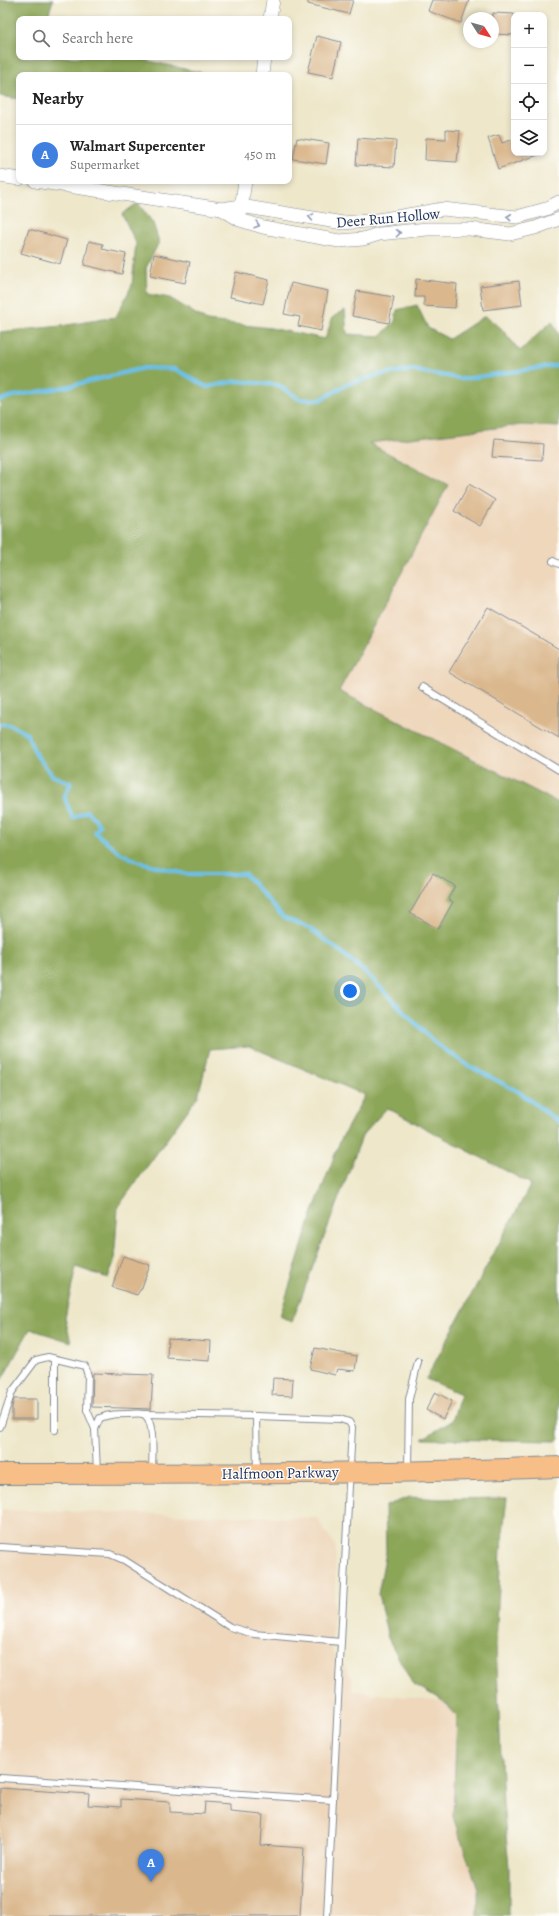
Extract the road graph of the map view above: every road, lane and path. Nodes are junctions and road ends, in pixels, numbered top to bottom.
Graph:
1 (273, 0) edge
2 (270, 16) edge
3 (264, 60) edge
4 (262, 72) edge
5 (0, 176) edge
6 (16, 179) edge
7 (55, 184) edge
8 (245, 184) edge
9 (559, 202) edge
10 (242, 206) junction
11 (222, 209) junction
12 (529, 213) junction
13 (559, 219) edge
14 (240, 220) junction
15 (378, 220) junction
16 (535, 228) junction
17 (378, 234) junction
18 (553, 561) dead end
19 (559, 564) edge
20 (422, 688) dead end
21 (559, 770) edge
22 (55, 1359) junction
23 (418, 1362) dead end
24 (144, 1414) junction
25 (256, 1416) junction
26 (0, 1427) edge
27 (95, 1429) junction
28 (55, 1430) dead end
29 (559, 1468) edge
30 (349, 1472) junction
31 (408, 1472) junction
32 (257, 1473) junction
33 (0, 1474) edge
34 (97, 1474) junction
35 (152, 1475) junction
36 (0, 1547) edge
37 (341, 1642) junction
38 (0, 1778) edge
39 (333, 1800) junction
40 (327, 1916) edge

1 - 2 street
3 - 4 street
5 - 6 street
7 - 11 street, Deer Run Hollow
8 - 10 street
9 - 12 street, Deer Run Hollow
10 - 11 street, Deer Run Hollow
10 - 14 street
15 -> 10 street, Deer Run Hollow
11 - 14 street, Deer Run Hollow
12 -> 15 street, Deer Run Hollow
12 - 16 street
13 - 16 street, Deer Run Hollow
14 -> 17 street, Deer Run Hollow
15 - 17 street
17 -> 16 street, Deer Run Hollow
18 - 19 lane
20 - 21 lane
22 - 26 lane
22 - 27 lane
22 - 28 lane
23 - 31 lane
24 - 25 lane
24 - 27 lane
24 - 35 lane
25 - 30 lane
25 - 32 lane
27 - 34 lane
29 - 31 main road, Halfmoon Parkway
30 - 31 main road, Halfmoon Parkway
30 - 32 main road, Halfmoon Parkway
30 - 37 lane
32 - 35 main road, Halfmoon Parkway
33 - 34 main road, Halfmoon Parkway
34 - 35 main road, Halfmoon Parkway
36 - 37 lane
37 - 39 lane
38 - 39 lane
39 - 40 lane

